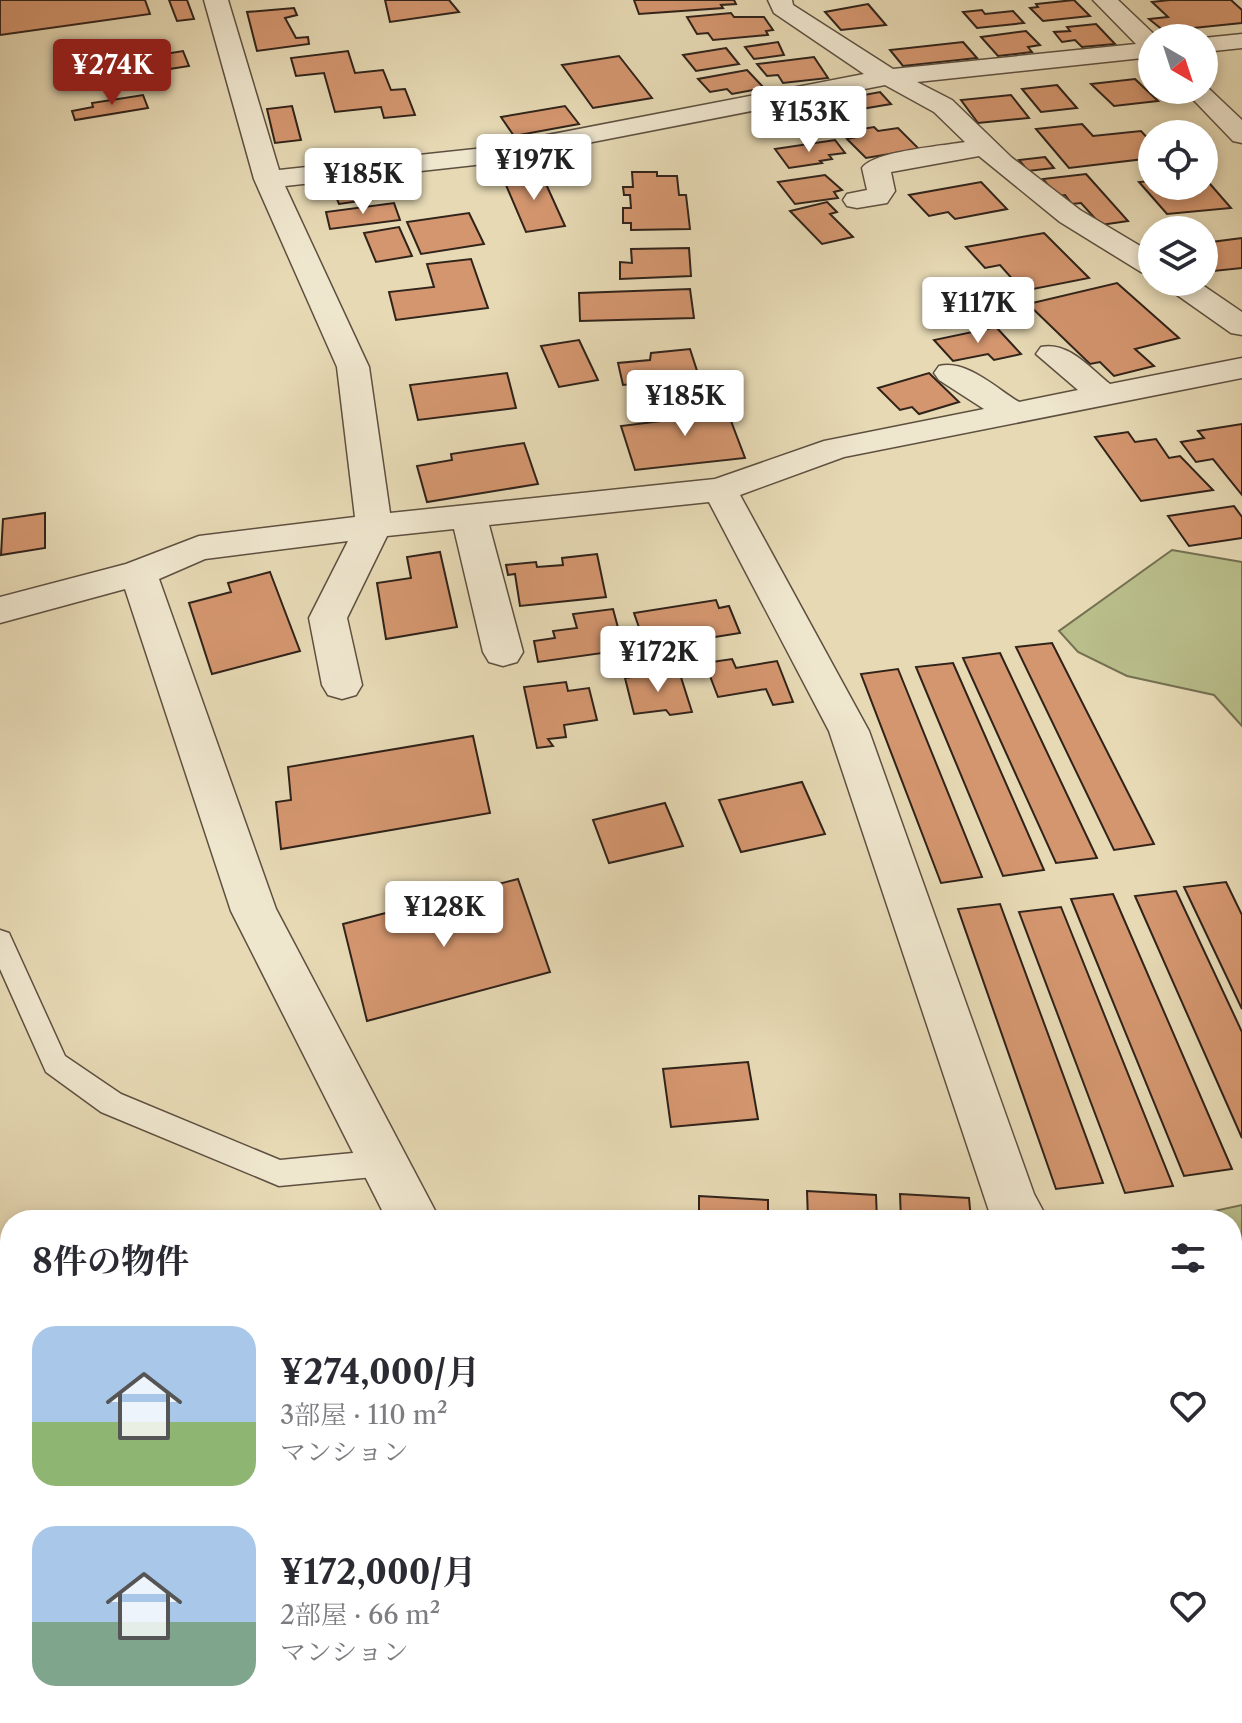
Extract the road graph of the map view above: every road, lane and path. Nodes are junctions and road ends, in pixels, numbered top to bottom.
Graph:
1 (216, 0) edge
2 (780, 0) edge
3 (1105, 0) edge
4 (1138, 34) edge
5 (1242, 41) edge
6 (1218, 44) edge
7 (1138, 50) edge
8 (888, 77) junction
9 (1218, 100) edge
10 (1242, 103) edge
11 (1211, 104) edge
12 (1242, 135) edge
13 (985, 147) junction
14 (268, 179) junction
15 (857, 200) dead end
16 (1138, 257) edge
17 (1198, 296) edge
18 (1242, 326) edge
19 (1052, 354) dead end
20 (1242, 368) edge
21 (950, 373) dead end
22 (1104, 395) junction
23 (1014, 413) junction
24 (720, 490) junction
25 (469, 516) junction
26 (374, 526) junction
27 (138, 573) junction
28 (0, 610) edge
29 (503, 652) dead end
30 (342, 685) dead end
31 (0, 940) edge
32 (384, 1163) junction
33 (409, 1210) edge
34 (1014, 1210) edge

1 - 14 street
2 - 8 street
3 - 4 street
5 - 6 street
7 - 8 street
8 - 13 street
8 - 14 street
9 - 10 street
11 - 12 street
13 - 15 street
13 - 16 street
14 - 26 street
17 - 18 street
19 - 22 street
20 - 22 street
21 - 23 street
22 - 23 street
23 - 24 street
24 - 25 street
24 - 34 street
25 - 26 street
25 - 29 street
26 - 27 street
26 - 30 street
27 - 28 street
27 - 32 street
31 - 32 lane
32 - 33 street

